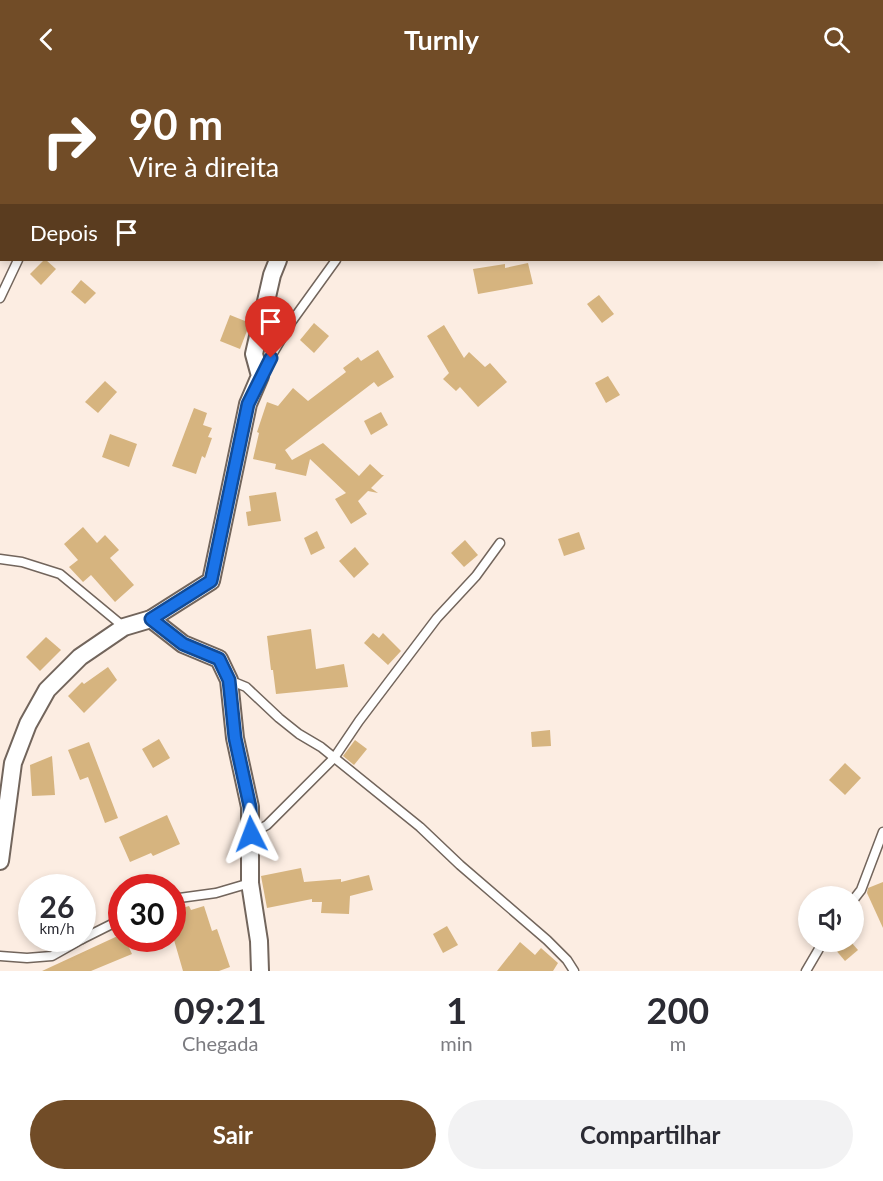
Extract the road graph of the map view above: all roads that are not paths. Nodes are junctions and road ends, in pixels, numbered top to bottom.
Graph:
1 (18, 261) edge
2 (278, 261) edge
3 (335, 261) edge
4 (0, 298) edge
5 (260, 376) junction
6 (500, 543) dead end
7 (0, 559) edge
8 (151, 619) junction
9 (124, 627) junction
10 (229, 680) junction
11 (334, 758) junction
12 (883, 832) edge
13 (251, 834) junction
14 (0, 861) edge
15 (250, 883) junction
16 (863, 886) edge
17 (186, 897) edge
18 (59, 952) edge
19 (817, 952) edge
20 (0, 956) edge
21 (260, 971) edge
22 (574, 971) edge
23 (806, 971) edge

1 - 4 lane
2 - 5 street
3 - 5 lane
5 - 8 street
6 - 11 lane
7 - 9 lane
8 - 9 street
8 - 10 street
9 - 14 street
10 - 11 lane
10 - 13 street
11 - 13 lane
11 - 22 lane
12 - 16 lane
13 - 15 street
15 - 17 lane
15 - 21 street
18 - 20 lane
19 - 23 lane

